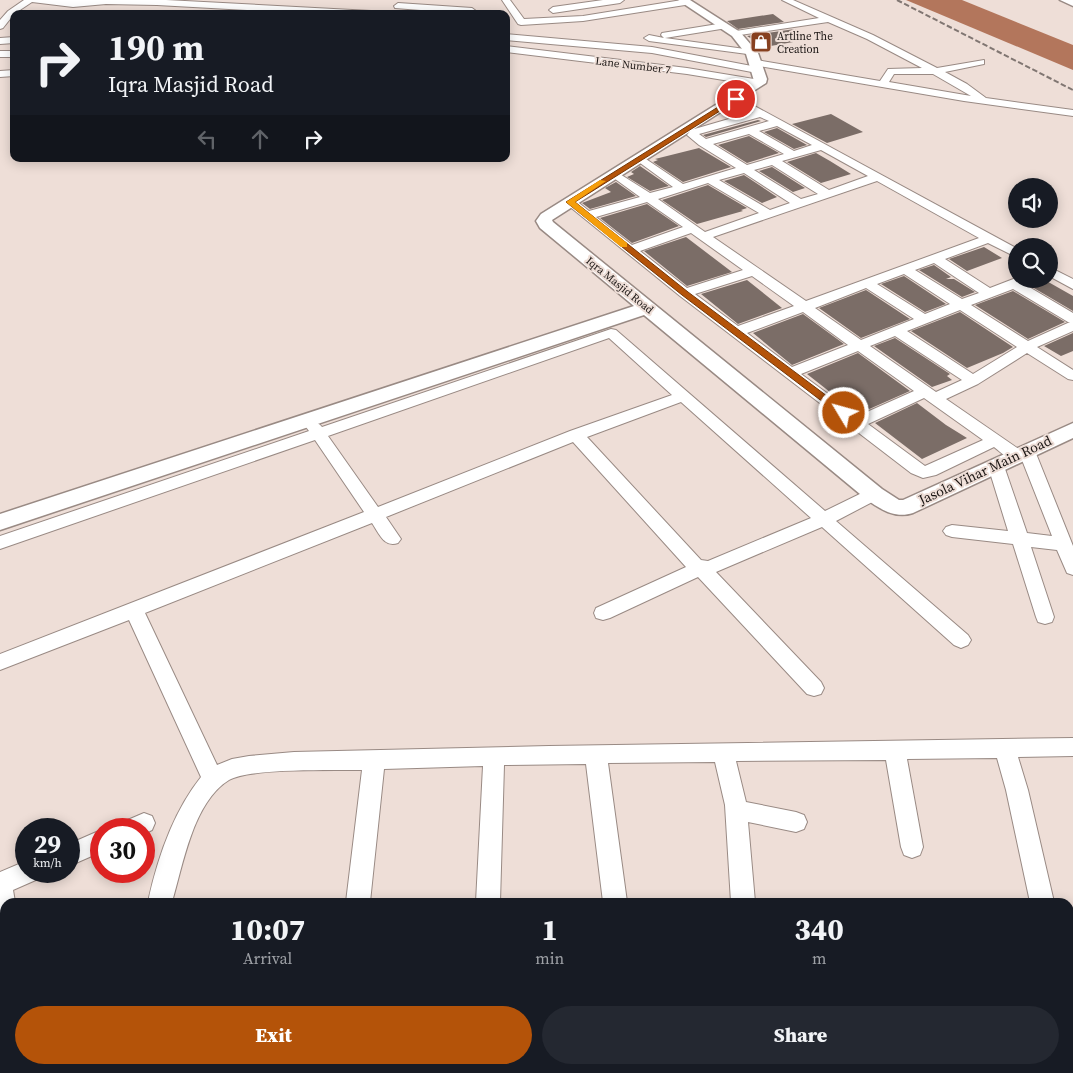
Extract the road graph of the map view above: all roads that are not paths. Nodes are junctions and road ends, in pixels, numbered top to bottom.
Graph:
1 (30, 0) edge
2 (34, 0) edge
3 (506, 0) edge
4 (620, 0) edge
5 (786, 0) edge
6 (1065, 0) edge
7 (147, 1) edge
8 (684, 1) edge
9 (400, 3) edge
10 (1073, 3) edge
11 (258, 8) junction
12 (15, 10) edge
13 (137, 10) edge
14 (224, 10) edge
15 (296, 10) edge
16 (457, 10) edge
17 (553, 10) dead end
18 (10, 14) edge
19 (829, 19) junction
20 (0, 26) edge
21 (724, 26) junction
22 (545, 30) dead end
23 (557, 31) dead end
24 (736, 34) junction
25 (510, 37) edge
26 (510, 49) edge
27 (981, 62) dead end
28 (838, 65) dead end
29 (756, 67) junction
30 (800, 68) junction
31 (937, 71) junction
32 (883, 84) junction
33 (736, 99) junction
34 (984, 100) junction
35 (1073, 112) edge
36 (762, 113) junction
37 (779, 122) junction
38 (750, 130) junction
39 (703, 143) junction
40 (822, 146) junction
41 (792, 154) junction
42 (640, 158) junction
43 (772, 160) junction
44 (743, 168) junction
45 (615, 174) junction
46 (878, 177) junction
47 (709, 179) junction
48 (682, 188) junction
49 (827, 194) junction
50 (650, 198) junction
51 (570, 202) junction
52 (800, 204) junction
53 (769, 214) junction
54 (587, 216) junction
55 (693, 228) junction
56 (705, 236) junction
57 (990, 238) junction
58 (1008, 248) edge
59 (630, 250) junction
60 (936, 259) junction
61 (754, 270) junction
62 (906, 270) junction
63 (1058, 276) edge
64 (868, 284) junction
65 (1008, 285) edge
66 (1073, 285) edge
67 (1029, 288) edge
68 (989, 293) junction
69 (685, 294) junction
70 (959, 305) junction
71 (803, 306) junction
72 (647, 308) junction
73 (1073, 318) edge
74 (924, 319) junction
75 (1073, 326) edge
76 (895, 330) junction
77 (736, 332) junction
78 (860, 344) junction
79 (1026, 347) junction
80 (1073, 358) edge
81 (1056, 366) junction
82 (790, 373) junction
83 (1073, 376) edge
84 (973, 381) junction
85 (931, 395) junction
86 (682, 396) junction
87 (857, 423) junction
88 (314, 428) junction
89 (1073, 430) edge
90 (576, 435) junction
91 (996, 440) junction
92 (1022, 453) junction
93 (996, 466) junction
94 (874, 494) junction
95 (897, 508) joint
96 (376, 516) junction
97 (823, 520) junction
98 (0, 522) edge
99 (952, 531) dead end
100 (1018, 538) junction
101 (392, 539) dead end
102 (0, 543) edge
103 (1063, 544) junction
104 (701, 568) junction
105 (1073, 568) edge
106 (134, 610) junction
107 (603, 613) dead end
108 (1045, 617) dead end
109 (961, 640) dead end
110 (0, 662) edge
111 (814, 688) dead end
112 (1073, 747) edge
113 (1004, 748) junction
114 (895, 749) junction
115 (722, 753) junction
116 (596, 755) junction
117 (494, 757) junction
118 (374, 760) junction
119 (213, 780) junction
120 (736, 810) junction
121 (796, 822) dead end
122 (912, 847) dead end
123 (15, 878) edge
124 (0, 884) edge
125 (3, 898) edge
126 (161, 898) edge
127 (358, 898) edge
128 (488, 898) edge
129 (615, 898) edge
130 (743, 898) edge
131 (1041, 898) edge

1 - 12 street
2 - 7 street
3 - 8 street
4 - 17 street
5 - 19 street
6 - 10 street
7 - 11 street
7 - 13 street
8 - 21 street
9 - 16 street
11 - 14 street
11 - 15 street
18 - 20 street
19 - 24 street
19 - 31 street
21 - 24 street
21 - 29 street
22 - 23 street
24 - 29 street
25 - 29 street
26 - 29 street, Lane Number 7
27 - 31 street
28 - 30 street
29 - 30 street
29 - 33 street, Iqra Masjid Road
30 - 32 street
31 - 32 street
31 - 34 street
32 - 34 street
33 - 36 street
33 - 42 street, Iqra Masjid Road
34 - 35 street
36 - 37 street
36 - 39 street
37 - 38 street
37 - 40 street
38 - 39 street
38 - 41 street
39 - 44 street
40 - 41 street
40 - 46 street
41 - 43 street
42 - 45 street, Iqra Masjid Road
42 - 48 street
43 - 44 street
43 - 49 street
44 - 47 street
44 - 52 street
45 - 50 street
45 - 51 street, Iqra Masjid Road
46 - 49 street
46 - 57 street
47 - 48 street
47 - 53 street
48 - 50 street
49 - 52 street
50 - 54 street
50 - 55 street
51 - 54 street
51 - 72 street, Iqra Masjid Road
52 - 53 street
53 - 56 street
54 - 59 street
55 - 56 street
55 - 59 street
56 - 61 street
57 - 58 street
57 - 60 street
59 - 69 street
60 - 62 street
60 - 68 street
61 - 69 street
61 - 71 street
62 - 64 street
62 - 70 street
63 - 66 street
64 - 71 street
64 - 74 street
65 - 68 street
67 - 73 street
68 - 70 street
69 - 77 street
70 - 74 street
70 - 79 street
71 - 77 street
71 - 78 street
72 - 88 street
72 - 94 street, Iqra Masjid Road
74 - 76 street
75 - 79 street
76 - 78 street
76 - 84 street
77 - 82 street
78 - 82 street
78 - 85 street
79 - 81 street
79 - 84 street
80 - 81 street
81 - 83 street
82 - 87 street
84 - 85 street
85 - 87 street
85 - 91 street
86 - 88 street
86 - 90 street
86 - 97 street
87 - 91 street
88 - 96 street
88 - 98 street
88 - 102 street
89 - 92 street, Jasola Vihar Main Road
90 - 96 street
90 - 104 street
91 - 92 street
92 - 93 street, Jasola Vihar Main Road
92 - 103 street
93 - 95 street, Jasola Vihar Main Road
93 - 100 street
94 - 95 street, Iqra Masjid Road
94 - 97 street
96 - 101 street
96 - 106 street
97 - 104 street
97 - 109 street
99 - 100 street
100 - 103 street
100 - 108 street
103 - 105 street
104 - 107 street
104 - 111 street
106 - 110 street
106 - 119 street
112 - 113 street
113 - 114 street
113 - 131 street
114 - 115 street
114 - 122 street
115 - 116 street
115 - 120 street
116 - 117 street
116 - 129 street
117 - 118 street
117 - 128 street
118 - 119 street
118 - 127 street
119 - 126 street
120 - 121 street
120 - 130 street
123 - 124 street
124 - 125 street

